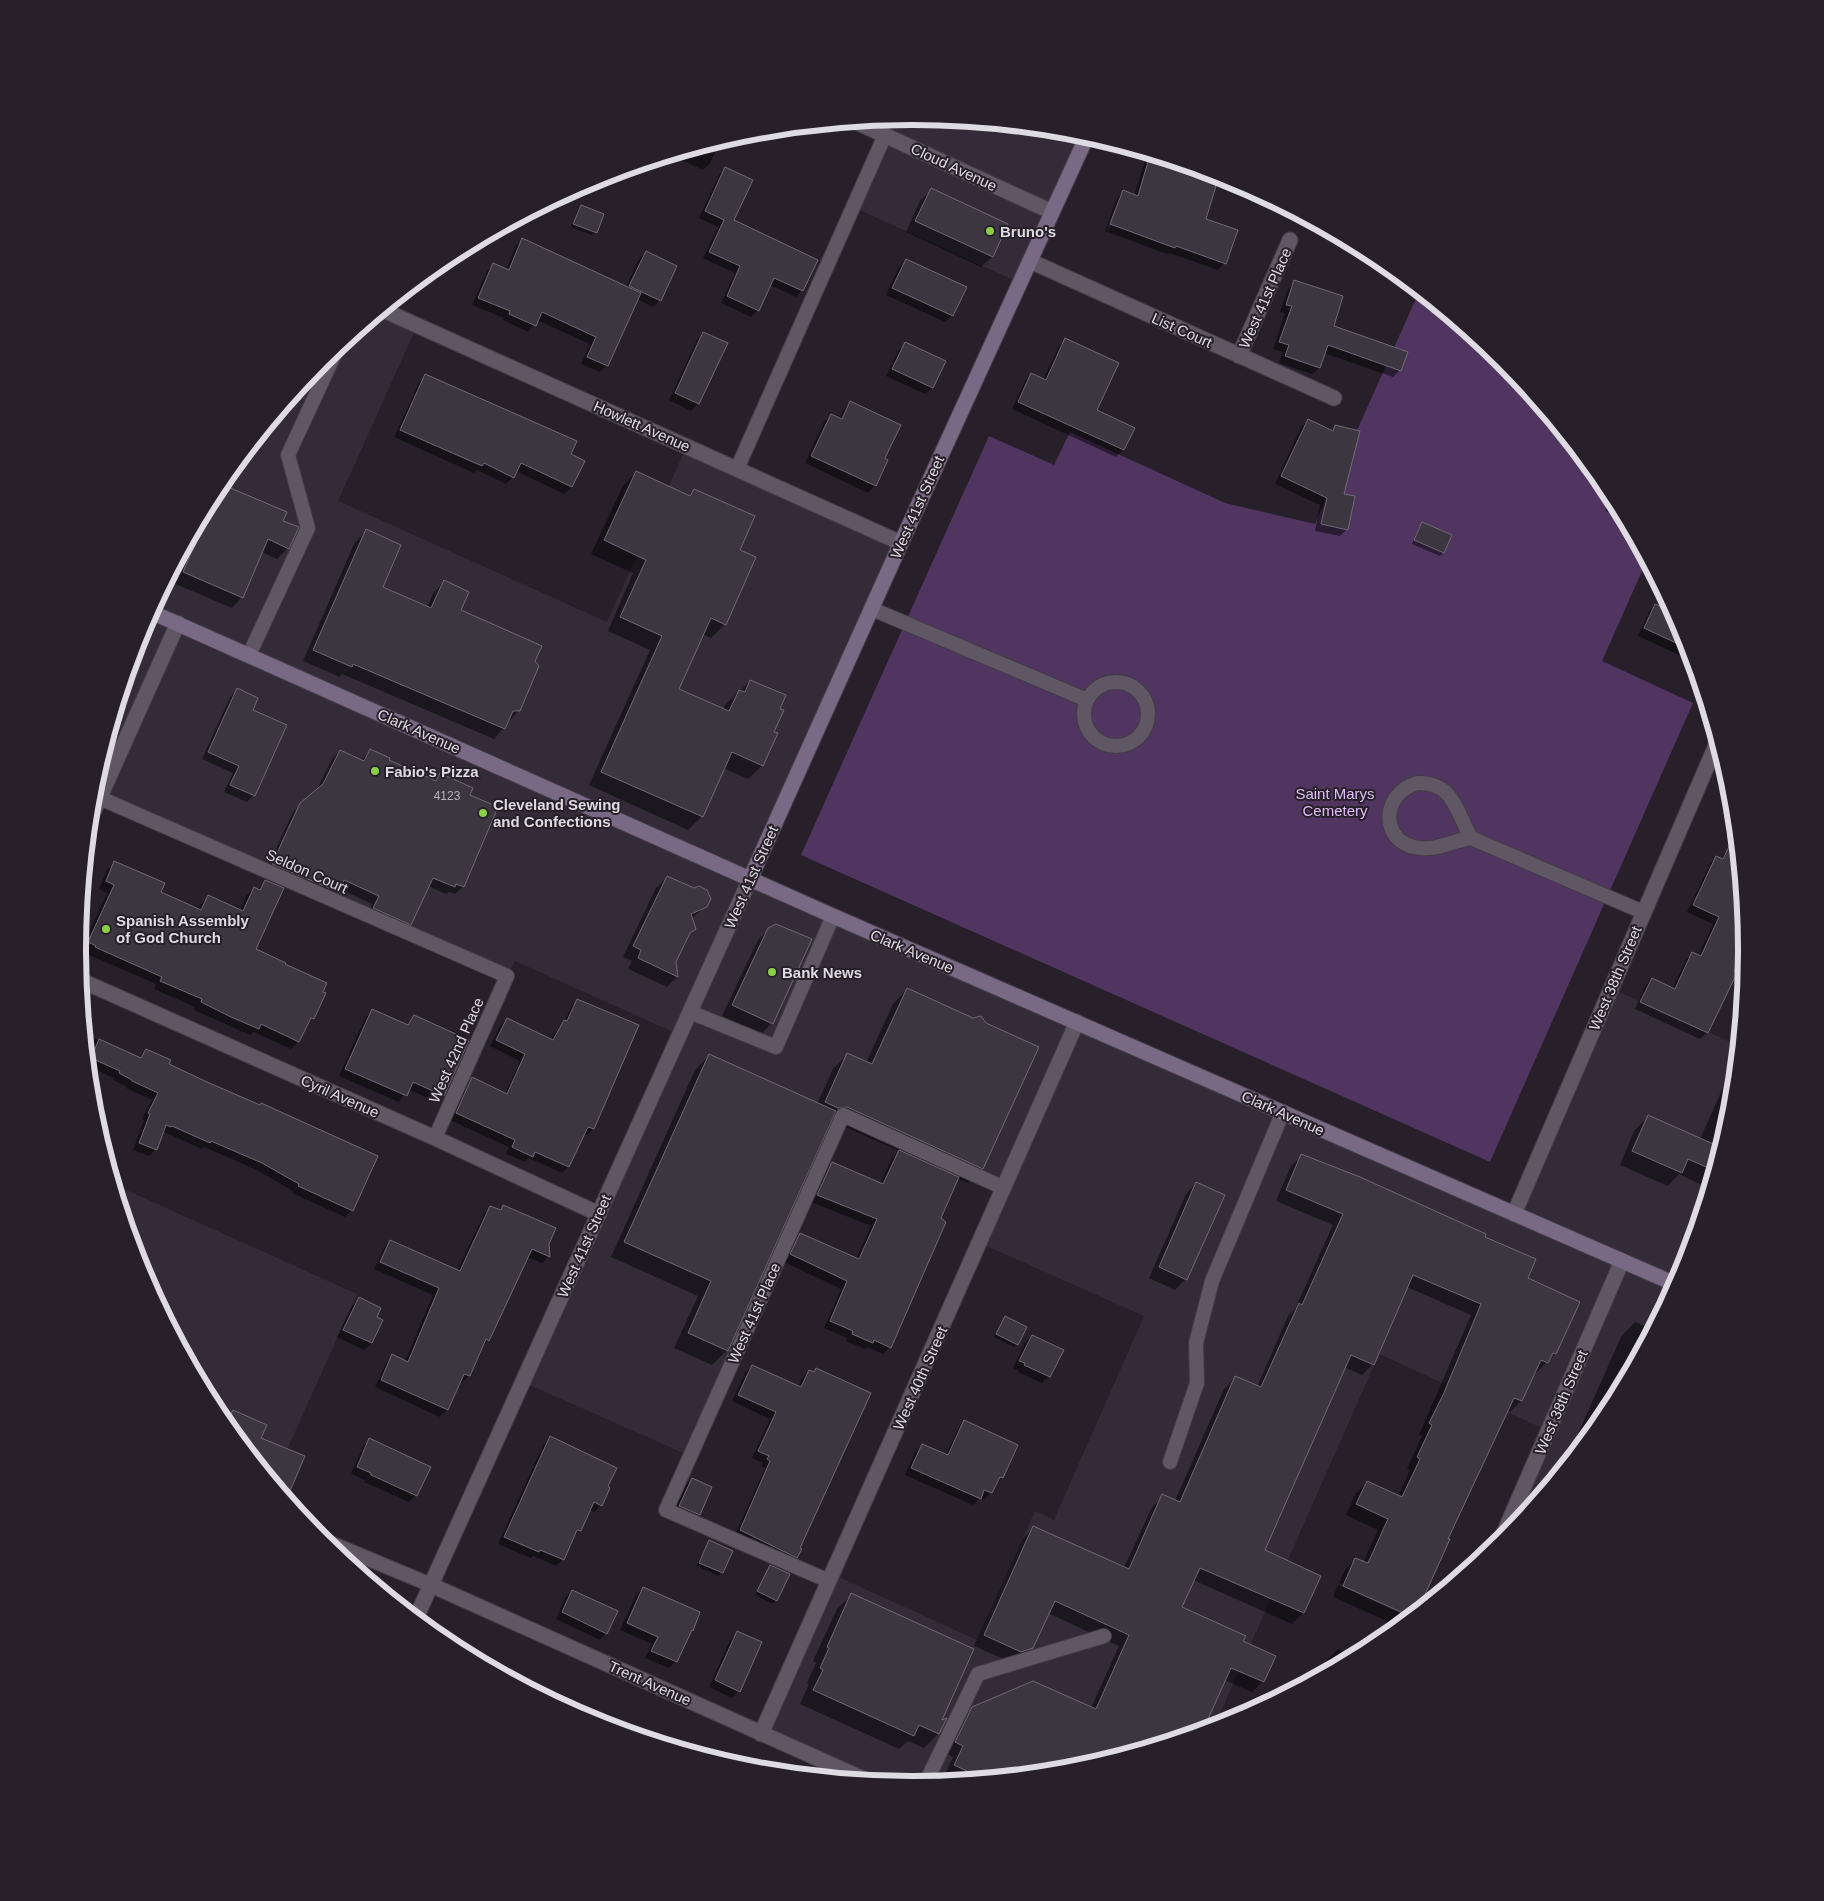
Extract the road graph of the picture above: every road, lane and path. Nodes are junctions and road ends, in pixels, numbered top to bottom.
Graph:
1 (866, 127) edge
2 (885, 135) junction
3 (1084, 143) edge
4 (1052, 212) junction
5 (1290, 240) dead end
6 (1030, 261) junction
7 (389, 312) edge
8 (1239, 356) junction
9 (329, 366) edge
10 (1334, 398) dead end
11 (737, 469) junction
12 (901, 543) junction
13 (872, 609) junction
14 (158, 615) edge
15 (178, 623) junction
16 (249, 655) junction
17 (1087, 700) junction
18 (1715, 757) edge
19 (104, 780) edge
20 (100, 799) edge
21 (1471, 838) junction
22 (750, 879) junction
23 (1643, 912) junction
24 (833, 916) junction
25 (507, 976) joint
26 (87, 983) edge
27 (690, 1012) junction
28 (1077, 1022) junction
29 (1283, 1112) junction
30 (435, 1138) junction
31 (1004, 1188) junction
32 (599, 1214) junction
33 (1514, 1214) junction
34 (1622, 1261) junction
35 (1669, 1281) edge
36 (1170, 1462) dead end
37 (1510, 1519) edge
38 (344, 1548) edge
39 (829, 1581) junction
40 (431, 1585) junction
41 (418, 1613) edge
42 (1104, 1636) dead end
43 (760, 1734) junction
44 (850, 1773) edge
45 (929, 1775) edge

1 - 2 street, Cloud Avenue
2 - 4 street, Cloud Avenue
2 - 11 lane
3 - 4 street, West 41st Street
4 - 6 street, West 41st Street
5 - 8 street, West 41st Place
6 - 8 street, List Court
6 - 12 street, West 41st Street
7 - 11 street, Howlett Avenue
8 - 10 street, List Court
9 - 16 lane
11 - 12 street, Howlett Avenue
12 - 13 street, West 41st Street
13 - 17 lane
13 - 22 street, West 41st Street
14 - 15 street, Clark Avenue
15 - 16 street, Clark Avenue
15 - 19 street
16 - 22 street, Clark Avenue
17 - 17 lane
18 - 23 street, West 38th Street
20 - 25 lane, Seldon Court
21 - 21 lane
21 - 23 lane
22 - 24 street, Clark Avenue
22 - 27 street, West 41st Street
23 - 33 street, West 38th Street
24 - 27 lane
24 - 28 street, Clark Avenue
25 - 30 lane, West 42nd Place
26 - 30 street, Cyril Avenue
27 - 32 street, West 41st Street
28 - 29 street, Clark Avenue
28 - 31 street, West 40th Street
29 - 33 street, Clark Avenue
29 - 36 lane
30 - 32 street, Cyril Avenue
31 - 39 street, West 40th Street
31 - 39 lane, West 41st Place
32 - 40 street, West 41st Street
33 - 34 street, Clark Avenue
34 - 35 street, Clark Avenue
34 - 37 street, West 38th Street
38 - 40 lane
39 - 43 street, West 40th Street
40 - 41 street, West 41st Street
40 - 43 street, Trent Avenue
42 - 45 lane
43 - 44 street, Trent Avenue

